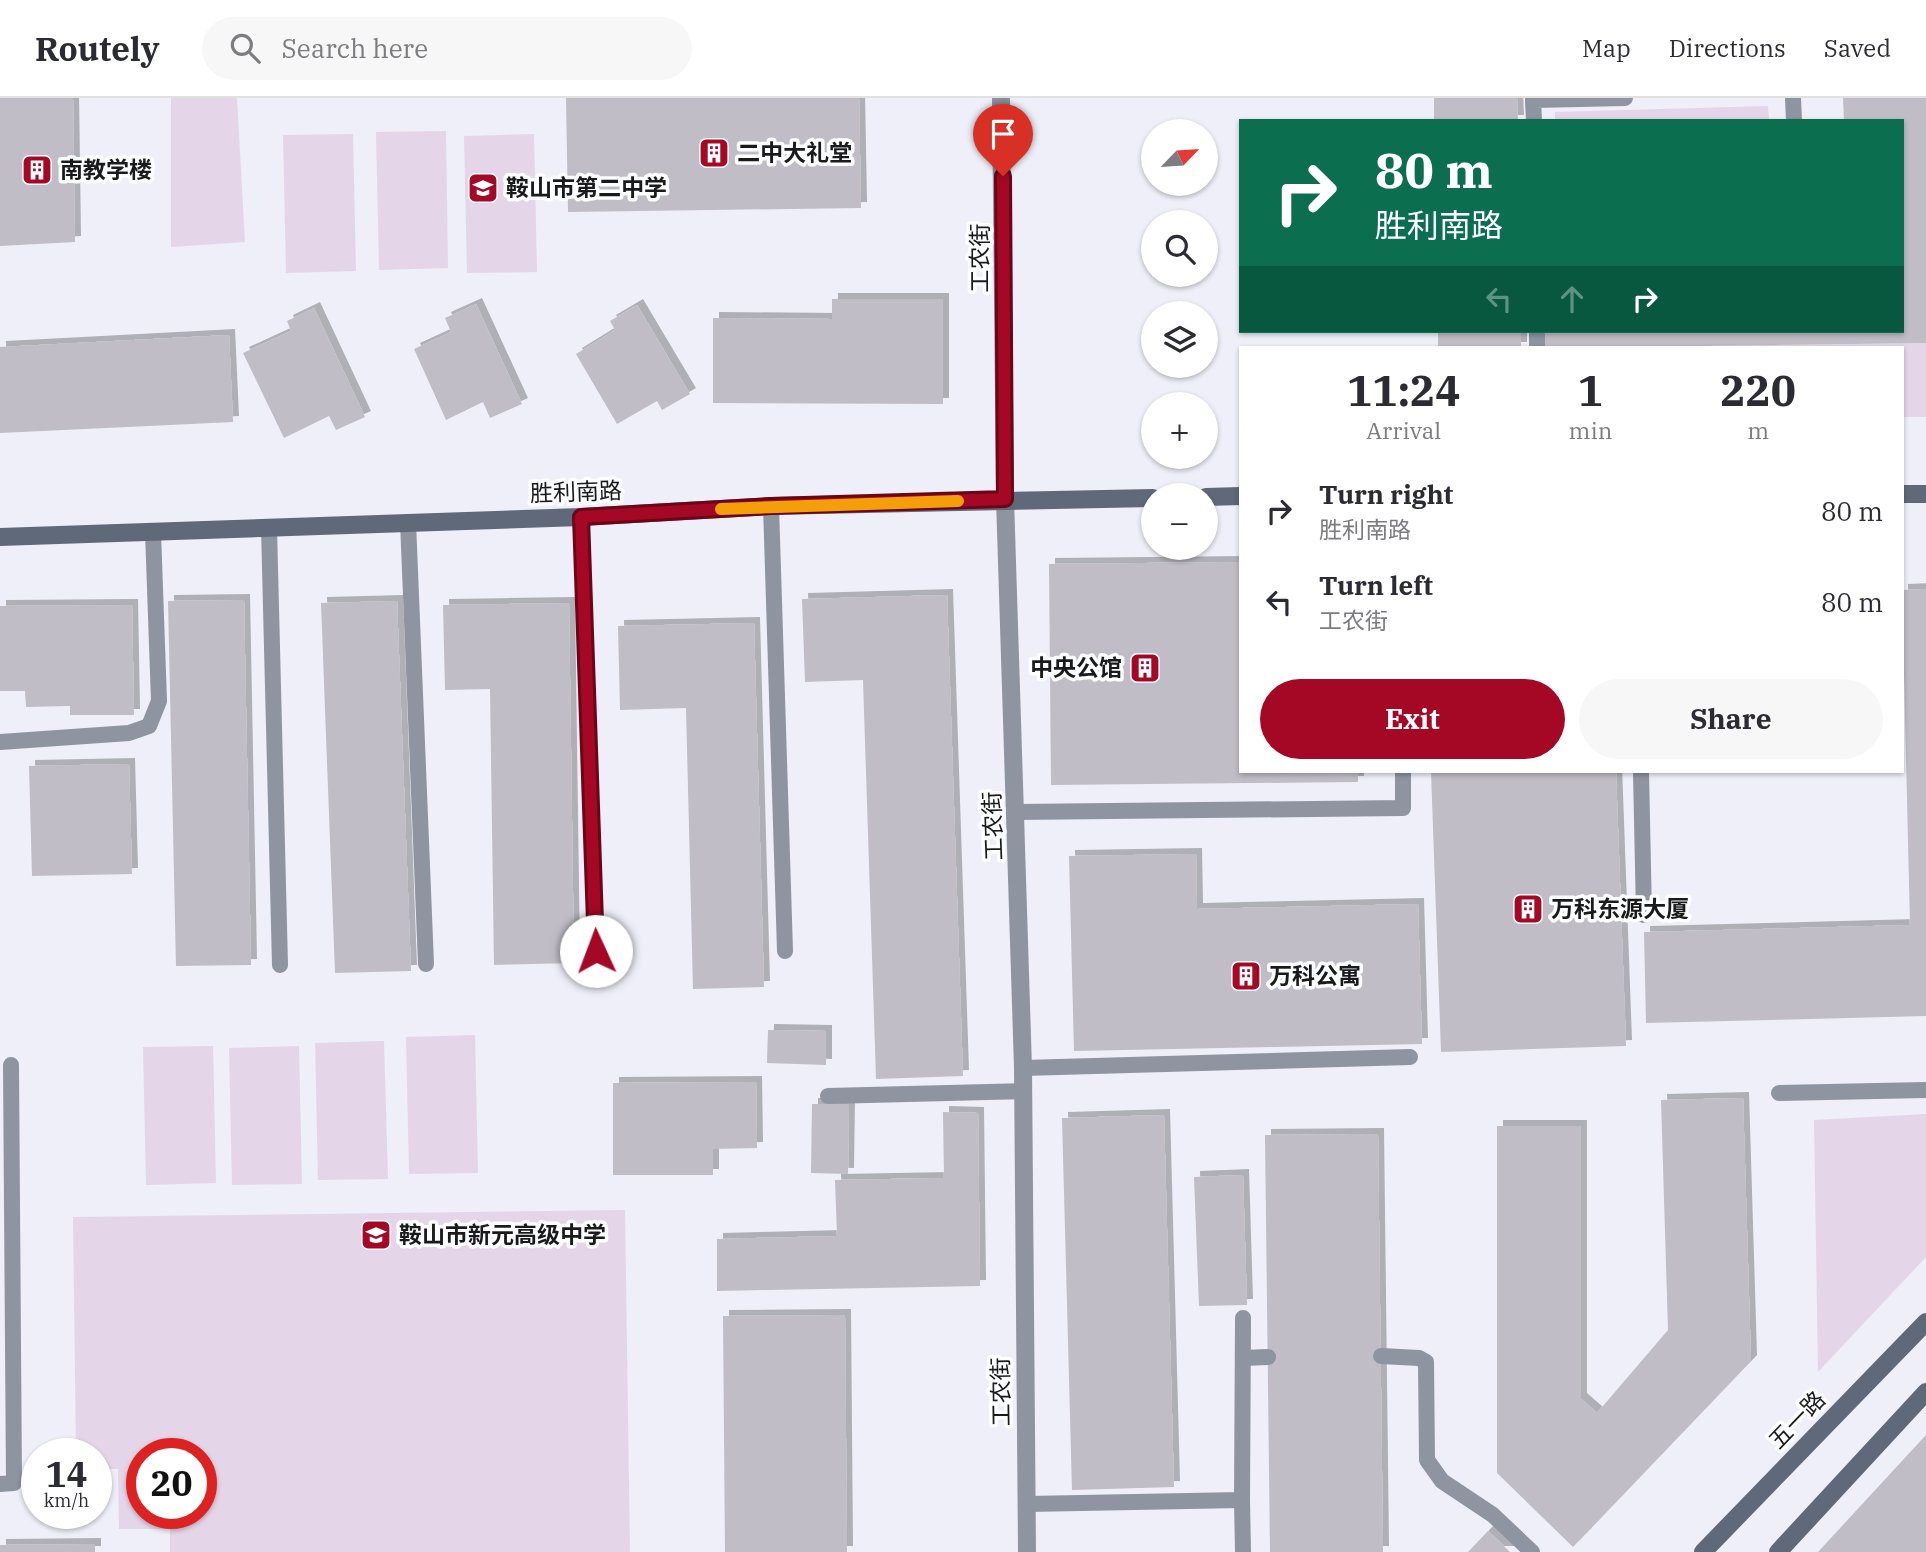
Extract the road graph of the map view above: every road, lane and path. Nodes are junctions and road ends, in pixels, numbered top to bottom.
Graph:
1 (1001, 98) edge
2 (1625, 98) edge
3 (1793, 98) edge
4 (1534, 119) edge
5 (1794, 119) edge
6 (1904, 494) edge
7 (1926, 494) edge
8 (1239, 496) edge
9 (1218, 497) edge
10 (1141, 498) edge
11 (1005, 499) junction
12 (771, 506) junction
13 (581, 517) junction
14 (408, 522) junction
15 (269, 528) junction
16 (153, 532) junction
17 (0, 537) edge
18 (0, 742) edge
19 (1403, 773) edge
20 (1641, 773) edge
21 (1017, 812) junction
22 (1644, 915) dead end
23 (596, 951) dead end
24 (785, 951) dead end
25 (426, 964) dead end
26 (280, 965) dead end
27 (1410, 1057) dead end
28 (10, 1065) dead end
29 (1023, 1068) junction
30 (1926, 1090) edge
31 (1023, 1091) junction
32 (1779, 1093) dead end
33 (828, 1096) dead end
34 (1243, 1318) dead end
35 (1926, 1322) edge
36 (1381, 1356) dead end
37 (1268, 1357) dead end
38 (1243, 1358) junction
39 (1926, 1392) edge
40 (0, 1484) edge
41 (1242, 1500) junction
42 (1027, 1504) junction
43 (1027, 1552) edge
44 (1243, 1552) edge
45 (1532, 1552) edge
46 (1703, 1552) edge
47 (1778, 1552) edge

1 - 11 street, 工农街
2 - 4 lane
3 - 5 lane
6 - 7 main road
8 - 9 main road
10 - 11 main road, 胜利南路
11 - 12 main road, 胜利南路
11 - 21 street, 工农街
12 - 13 main road, 胜利南路
12 - 24 lane
13 - 14 main road, 胜利南路
13 - 23 lane
14 - 15 main road, 胜利南路
14 - 25 lane
15 - 16 main road, 胜利南路
15 - 26 lane
16 - 17 main road, 胜利南路
16 - 18 lane
19 - 21 lane
20 - 22 lane
21 - 29 street, 工农街
27 - 29 lane
28 - 40 lane
29 - 31 street, 工农街
30 - 32 lane
31 - 33 lane
31 - 42 street, 工农街
34 - 38 lane
35 - 46 main road, 五一路
36 - 45 lane
37 - 38 lane
38 - 41 lane
39 - 47 main road
41 - 42 lane
41 - 44 lane
42 - 43 street, 工农街

